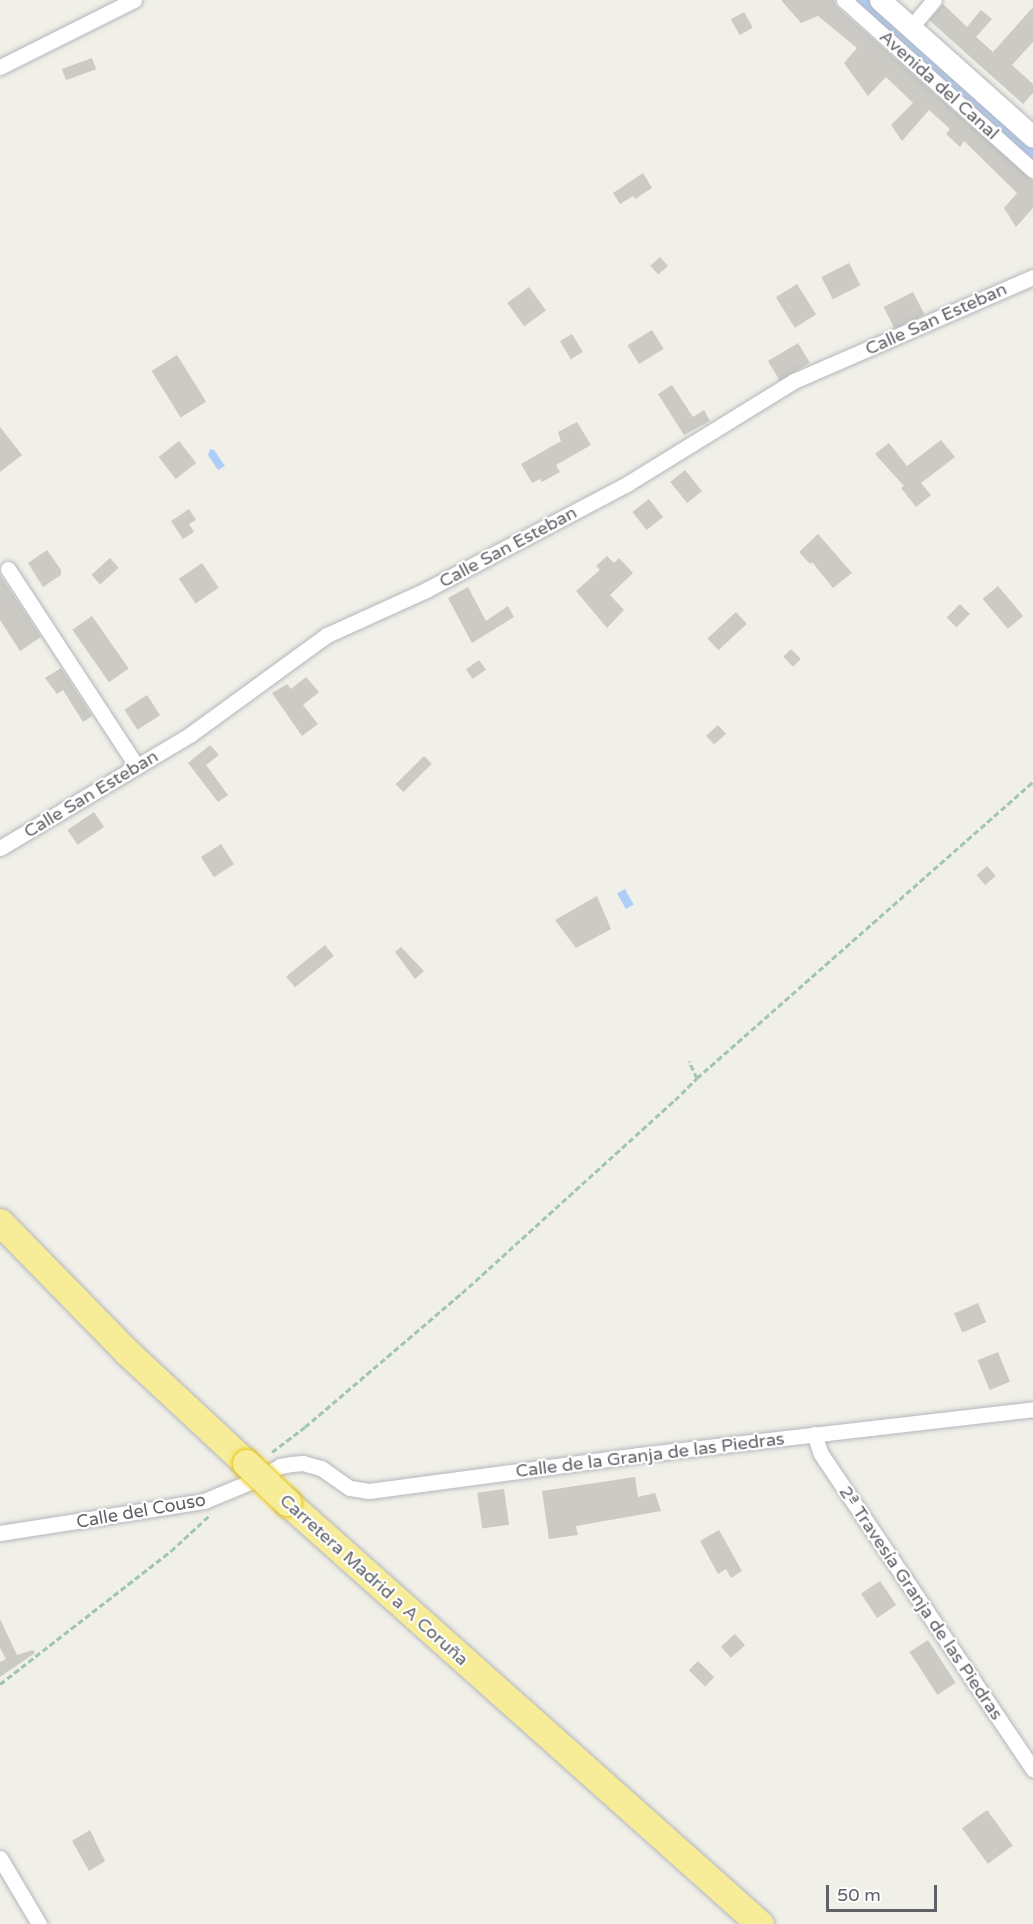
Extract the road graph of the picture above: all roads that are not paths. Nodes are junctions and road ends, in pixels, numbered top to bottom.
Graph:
1 (134, 0) edge
2 (844, 0) edge
3 (880, 0) edge
4 (934, 0) edge
5 (912, 26) junction
6 (0, 68) edge
7 (1033, 137) edge
8 (1033, 170) edge
9 (1033, 277) edge
10 (8, 569) dead end
11 (137, 767) junction
12 (0, 848) edge
13 (0, 1222) edge
14 (1033, 1409) edge
15 (814, 1434) junction
16 (278, 1468) joint
17 (0, 1533) edge
18 (1033, 1769) edge
19 (0, 1858) edge
20 (39, 1924) edge
21 (759, 1924) edge

1 - 6 street
2 - 8 street, Avenida del Canal
3 - 5 street, Avenida del Canal
4 - 5 street
5 - 7 street, Avenida del Canal
9 - 11 street, Calle San Esteban
10 - 11 street
11 - 12 street, Calle San Esteban
13 - 21 highway, Carretera Madrid a A Coruña, bridge
14 - 15 street, Calle de la Granja de las Piedras
15 - 16 street, Calle de la Granja de las Piedras
15 - 18 street, 2ª Travesía Granja de las Piedras
16 - 17 street, Calle del Couso
19 - 20 street

